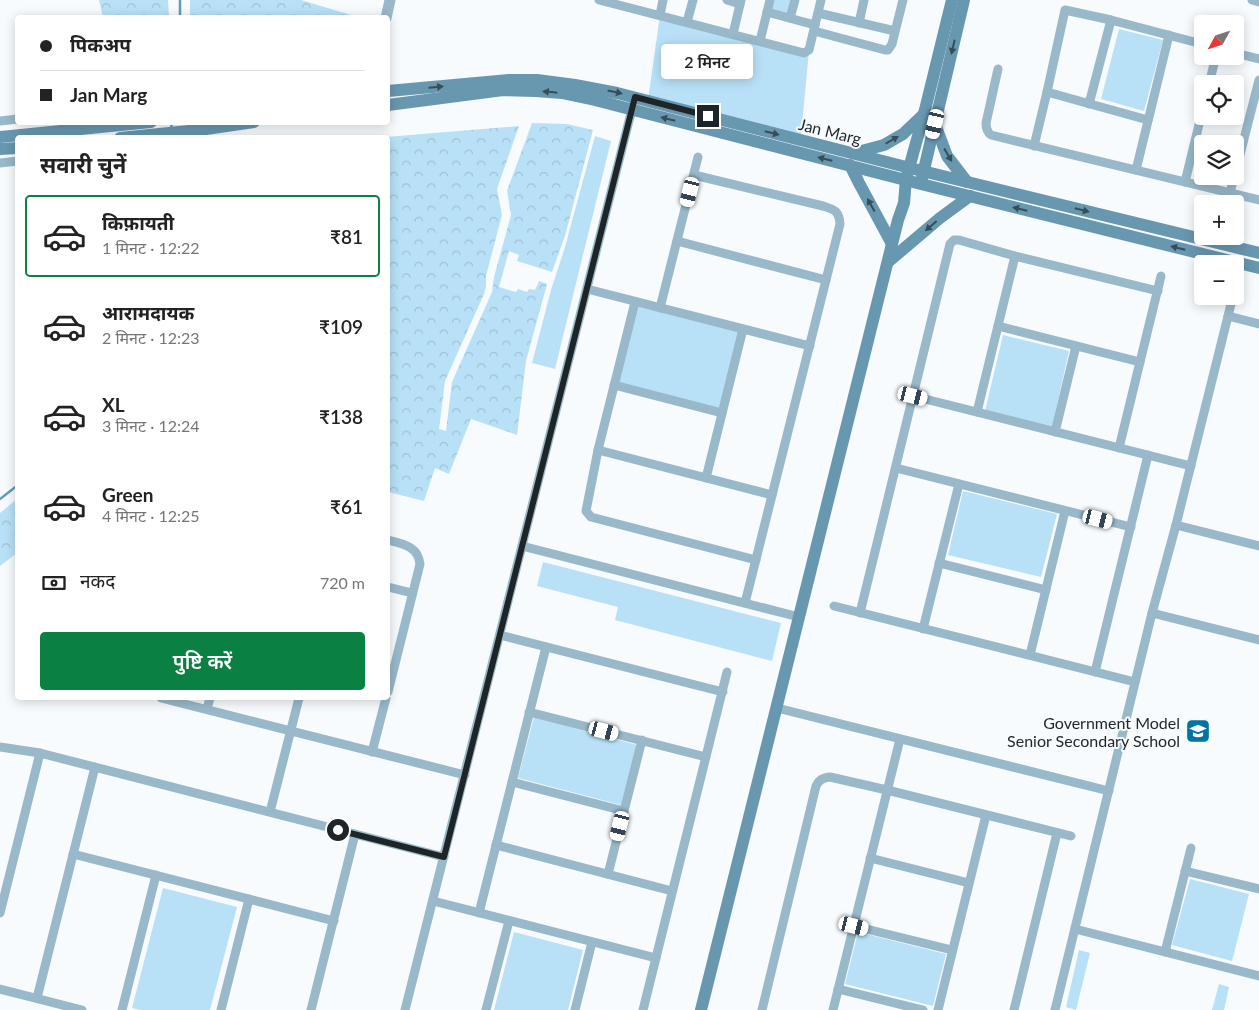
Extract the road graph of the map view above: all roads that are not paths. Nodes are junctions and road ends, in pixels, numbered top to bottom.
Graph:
1 (390, 0) edge
2 (599, 0) edge
3 (664, 0) edge
4 (693, 0) edge
5 (727, 0) edge
6 (770, 0) edge
7 (795, 0) edge
8 (821, 0) edge
9 (864, 0) edge
10 (903, 0) edge
11 (952, 0) edge
12 (964, 0) edge
13 (1252, 0) edge
14 (611, 1) edge
15 (741, 2) edge
16 (1259, 2) edge
17 (767, 12) junction
18 (818, 13) junction
19 (387, 15) edge
20 (660, 16) junction
21 (790, 18) junction
22 (1111, 20) junction
23 (687, 22) junction
24 (859, 23) junction
25 (814, 28) junction
26 (895, 31) junction
27 (733, 34) junction
28 (1169, 35) junction
29 (760, 41) junction
30 (1194, 42) edge
31 (1244, 55) edge
32 (1259, 59) edge
33 (998, 69) dead end
34 (1259, 80) edge
35 (390, 91) edge
36 (1048, 92) junction
37 (591, 93) junction
38 (633, 104) junction
39 (1089, 104) junction
40 (390, 105) edge
41 (924, 114) junction
42 (15, 120) edge
43 (1148, 120) junction
44 (0, 122) edge
45 (935, 124) junction
46 (102, 125) edge
47 (233, 125) edge
48 (1199, 125) edge
49 (145, 127) edge
50 (127, 135) edge
51 (0, 136) edge
52 (1244, 139) edge
53 (1034, 146) junction
54 (15, 148) edge
55 (0, 149) edge
56 (698, 157) dead end
57 (852, 159) junction
58 (15, 161) edge
59 (0, 163) edge
60 (1136, 170) junction
61 (908, 174) junction
62 (694, 175) junction
63 (922, 178) junction
64 (967, 182) junction
65 (1185, 182) junction
66 (1232, 185) edge
67 (1230, 193) junction
68 (970, 196) junction
69 (1259, 200) edge
70 (904, 203) junction
71 (677, 242) junction
72 (892, 244) junction
73 (1259, 253) edge
74 (1015, 256) junction
75 (888, 262) junction
76 (1259, 268) edge
77 (1161, 276) dead end
78 (826, 280) junction
79 (587, 289) junction
80 (1158, 291) junction
81 (635, 302) junction
82 (1231, 305) edge
83 (660, 308) junction
84 (1228, 316) junction
85 (1259, 324) edge
86 (998, 326) junction
87 (743, 329) junction
88 (810, 346) junction
89 (1076, 346) junction
90 (1140, 362) junction
91 (614, 385) junction
92 (913, 396) junction
93 (977, 412) junction
94 (722, 413) junction
95 (1055, 432) junction
96 (1119, 448) junction
97 (598, 450) junction
98 (1148, 455) junction
99 (1191, 466) junction
100 (896, 468) junction
101 (706, 478) junction
102 (959, 484) junction
103 (772, 495) junction
104 (1065, 511) junction
105 (1176, 525) junction
106 (1131, 527) junction
107 (390, 541) edge
108 (522, 546) junction
109 (1259, 546) edge
110 (756, 560) junction
111 (939, 563) junction
112 (390, 588) edge
113 (1046, 590) junction
114 (412, 593) junction
115 (745, 603) junction
116 (834, 606) dead end
117 (860, 613) junction
118 (1152, 613) junction
119 (800, 617) junction
120 (923, 629) junction
121 (500, 635) junction
122 (1259, 640) edge
123 (546, 647) junction
124 (1030, 656) junction
125 (727, 672) dead end
126 (1095, 672) junction
127 (1135, 682) junction
128 (390, 684) edge
129 (723, 692) junction
130 (169, 700) edge
131 (209, 700) edge
132 (299, 700) edge
133 (385, 700) edge
134 (776, 708) junction
135 (207, 709) junction
136 (529, 712) junction
137 (291, 731) junction
138 (900, 739) junction
139 (642, 740) junction
140 (0, 747) edge
141 (372, 752) junction
142 (40, 753) junction
143 (706, 757) junction
144 (95, 767) junction
145 (464, 775) junction
146 (512, 782) junction
147 (887, 790) junction
148 (1109, 791) junction
149 (624, 811) junction
150 (270, 812) junction
151 (986, 815) junction
152 (1058, 833) junction
153 (355, 834) junction
154 (1072, 836) dead end
155 (496, 845) junction
156 (1191, 848) dead end
157 (73, 854) junction
158 (444, 857) junction
159 (870, 858) junction
160 (1185, 871) junction
161 (608, 874) junction
162 (156, 875) junction
163 (969, 882) junction
164 (1259, 889) edge
165 (672, 891) junction
166 (249, 899) junction
167 (433, 901) junction
168 (0, 913) edge
169 (479, 913) junction
170 (334, 920) junction
171 (509, 920) junction
172 (854, 926) junction
173 (1075, 929) junction
174 (592, 942) junction
175 (952, 950) junction
176 (1165, 952) junction
177 (656, 958) junction
178 (1259, 976) edge
179 (0, 989) edge
180 (838, 989) junction
181 (37, 998) junction
182 (82, 1010) edge
183 (122, 1010) edge
184 (221, 1010) edge
185 (311, 1010) edge
186 (406, 1010) edge
187 (486, 1010) edge
188 (575, 1010) edge
189 (643, 1010) edge
190 (701, 1010) edge
191 (762, 1010) edge
192 (833, 1010) edge
193 (923, 1010) edge
194 (938, 1010) edge
195 (1014, 1010) edge
196 (1055, 1010) edge

1 - 19 street
2 - 14 street
3 - 20 street
4 - 23 street
5 - 15 street
6 - 17 street
7 - 21 street
8 - 18 street
9 - 24 street
10 - 26 street
11 - 41 main road
12 -> 45 main road
13 - 16 street
14 - 20 street
15 - 27 street
17 - 21 street
17 - 29 street
18 - 24 street
18 - 25 street
20 - 23 street
21 - 25 street
22 - 28 street
22 - 36 street
22 - 39 street
23 - 27 street
24 - 26 street
25 - 26 street
25 - 29 street
27 - 29 street
28 - 30 street
28 - 43 street
31 - 32 street
33 - 53 street
34 - 52 street
35 -> 37 main road, Jan Marg
36 - 39 street
36 - 53 street
37 -> 38 main road, Jan Marg
37 - 38 main road, Jan Marg
37 -> 40 main road, Jan Marg
38 - 57 main road, Jan Marg
38 - 79 street
39 - 43 street
57 -> 41 main road
41 - 61 main road
42 - 44 street
43 - 60 street
45 - 63 main road
45 -> 64 main road
46 - 49 main road
46 - 51 main road
47 - 49 main road
48 - 65 street
49 - 50 main road
53 - 60 street
54 - 55 main road
56 - 62 street
57 - 61 main road, Jan Marg
72 -> 57 main road
58 - 59 street
60 - 65 street
61 - 63 main road, Jan Marg
61 - 70 main road
62 - 71 street
62 - 78 street
63 - 64 main road
63 - 68 main road
63 - 70 main road
64 -> 73 main road
65 - 67 street
66 - 67 street
67 - 69 street
68 -> 75 main road
76 -> 68 main road
70 - 72 main road
71 - 78 street
71 - 83 street
72 - 75 main road
74 - 80 street
74 - 86 street
74 - 92 street
75 - 119 main road
77 - 80 street
78 - 88 street
79 - 81 street
79 - 108 street
80 - 90 street
81 - 83 street
81 - 91 street
82 - 84 street
83 - 87 street
84 - 85 street
84 - 99 street
86 - 89 street
86 - 93 street
87 - 88 street
87 - 94 street
88 - 103 street
89 - 90 street
89 - 95 street
90 - 96 street
91 - 94 street
91 - 97 street
92 - 93 street
92 - 100 street
93 - 95 street
94 - 101 street
95 - 96 street
96 - 98 street
97 - 101 street
97 - 110 street
98 - 99 street
98 - 106 street
99 - 105 street
100 - 102 street
100 - 117 street
101 - 103 street
102 - 104 street
102 - 111 street
103 - 110 street
104 - 106 street
104 - 113 street
105 - 109 street
105 - 118 street
106 - 126 street
107 - 114 street
108 - 115 street
108 - 121 street
110 - 115 street
111 - 113 street
111 - 120 street
112 - 114 street
113 - 124 street
114 - 128 street
115 - 119 street
116 - 117 street
117 - 120 street
118 - 122 street
118 - 127 street
119 - 134 main road
120 - 124 street
121 - 123 street
121 - 145 street
123 - 129 street
123 - 136 street
124 - 126 street
125 - 129 street
126 - 127 street
127 - 148 street
129 - 143 street
130 - 135 street
131 - 135 street
132 - 137 street
133 - 141 street
134 - 138 street
134 - 190 main road
135 - 137 street
136 - 139 street
136 - 146 street
137 - 141 street
137 - 150 street
138 - 147 street
138 - 148 street
139 - 143 street
139 - 149 street
140 - 142 street
141 - 145 street
142 - 144 street
142 - 168 street
143 - 165 street
144 - 150 street
144 - 157 street
145 - 158 street
146 - 149 street
146 - 155 street
147 - 151 street
147 - 159 street
147 - 191 street
148 - 173 street
149 - 161 street
150 - 153 street
151 - 152 street
151 - 163 street
152 - 154 street
152 - 195 street
153 - 158 street
153 - 170 street
155 - 161 street
155 - 169 street
156 - 160 street
157 - 162 street
157 - 181 street
158 - 167 street
159 - 163 street
159 - 172 street
160 - 164 street
160 - 176 street
161 - 165 street
162 - 166 street
162 - 183 street
163 - 175 street
165 - 177 street
166 - 170 street
166 - 184 street
167 - 169 street
167 - 186 street
169 - 171 street
170 - 185 street
171 - 174 street
171 - 187 street
172 - 175 street
172 - 180 street
173 - 176 street
173 - 196 street
174 - 177 street
174 - 188 street
175 - 194 street
176 - 178 street
177 - 189 street
179 - 181 street
180 - 192 street
180 - 193 street
181 - 182 street

